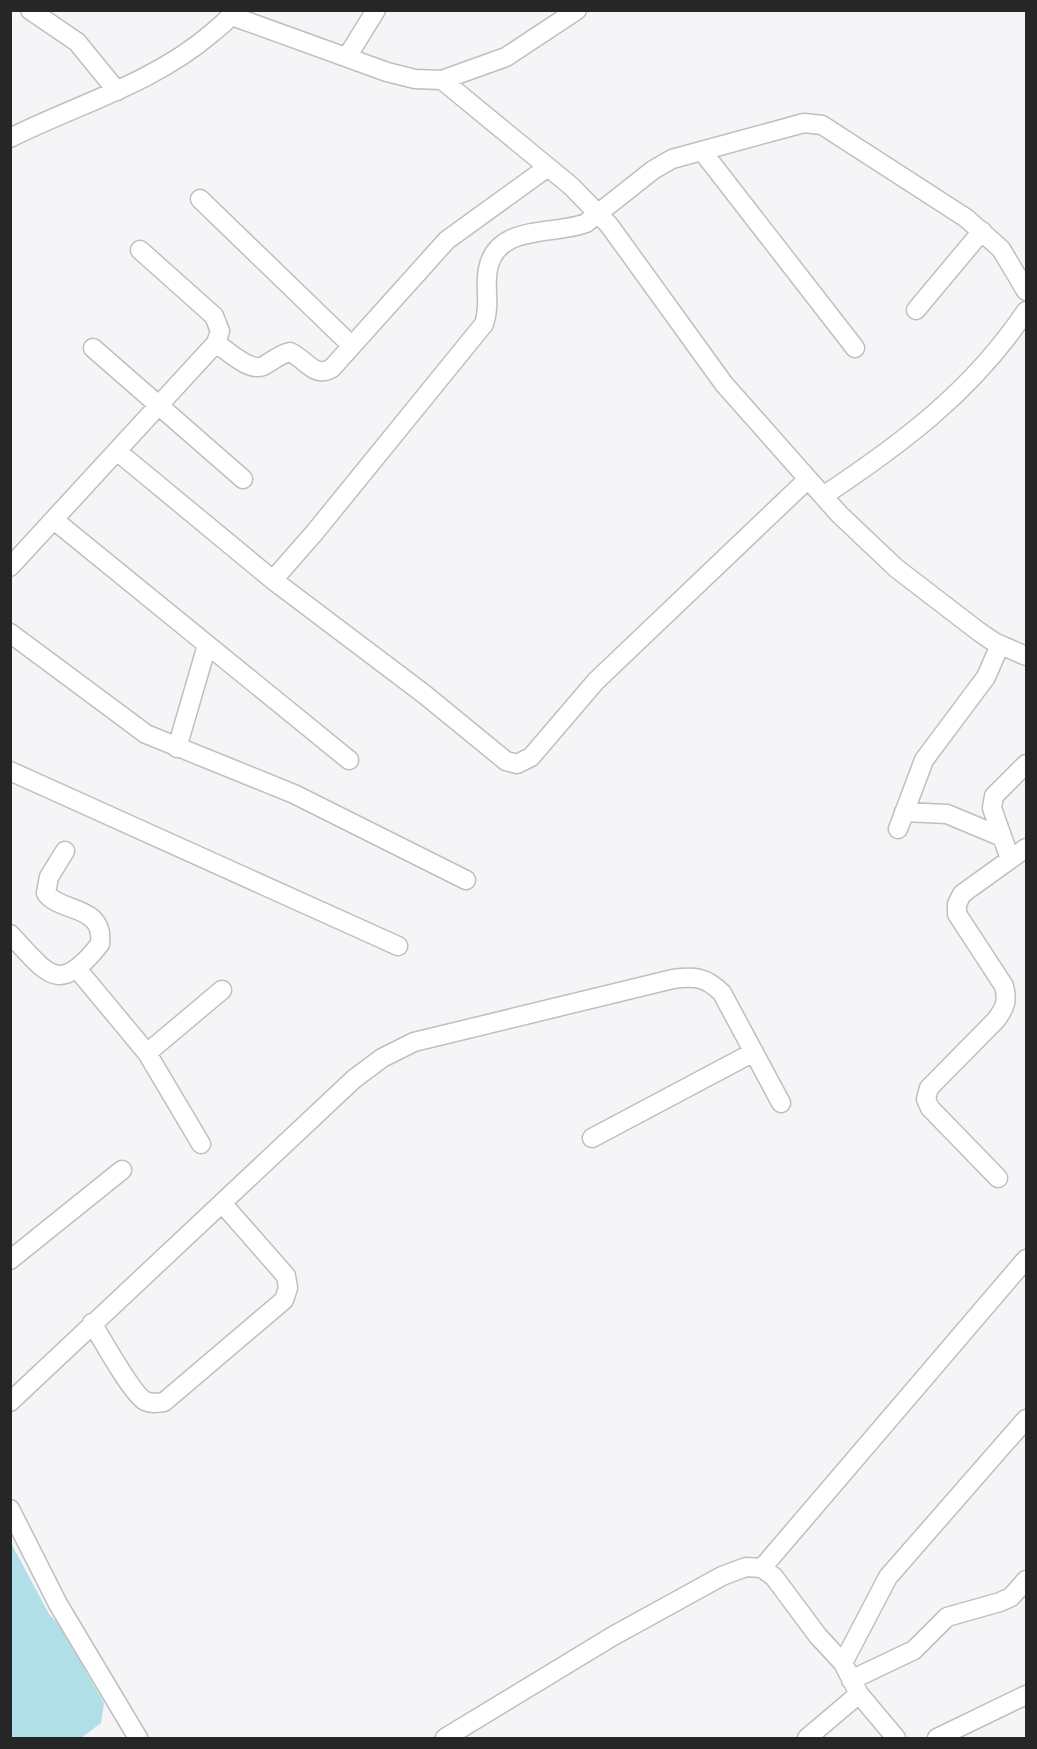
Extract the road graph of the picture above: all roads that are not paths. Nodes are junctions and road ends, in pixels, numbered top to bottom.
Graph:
1 (30, 10) edge
2 (376, 10) edge
3 (577, 10) edge
4 (234, 13) edge
5 (347, 57) junction
6 (442, 80) junction
7 (117, 91) junction
8 (10, 138) edge
9 (702, 151) junction
10 (548, 168) junction
11 (200, 199) dead end
12 (598, 214) junction
13 (982, 231) junction
14 (140, 250) dead end
15 (1026, 291) edge
16 (916, 310) dead end
17 (1026, 311) edge
18 (216, 344) junction
19 (351, 345) junction
20 (93, 348) dead end
21 (855, 348) dead end
22 (161, 405) junction
23 (118, 452) junction
24 (243, 479) dead end
25 (808, 479) junction
26 (823, 496) junction
27 (54, 520) junction
28 (10, 567) edge
29 (273, 580) junction
30 (10, 633) edge
31 (207, 645) junction
32 (1000, 645) junction
33 (1026, 656) edge
34 (177, 748) junction
35 (349, 760) dead end
36 (1026, 764) edge
37 (10, 771) edge
38 (1002, 837) junction
39 (64, 851) dead end
40 (1022, 853) edge
41 (466, 880) dead end
42 (10, 934) edge
43 (398, 946) dead end
44 (78, 970) junction
45 (222, 990) dead end
46 (754, 1052) junction
47 (147, 1053) junction
48 (781, 1103) dead end
49 (592, 1138) dead end
50 (201, 1144) dead end
51 (122, 1170) dead end
52 (998, 1178) dead end
53 (222, 1203) junction
54 (1026, 1259) edge
55 (10, 1260) edge
56 (92, 1323) junction
57 (10, 1402) edge
58 (1026, 1419) edge
59 (10, 1509) edge
60 (762, 1568) junction
61 (1026, 1580) edge
62 (843, 1663) junction
63 (855, 1687) junction
64 (1026, 1695) edge
65 (138, 1738) edge
66 (446, 1738) edge
67 (807, 1738) edge
68 (896, 1738) edge
69 (937, 1738) edge

1 - 7 street
2 - 5 street
3 - 6 street
4 - 5 street
4 - 7 street
5 - 6 street
6 - 10 street
7 - 8 street
9 - 12 street
9 - 13 street
9 - 21 street
10 - 12 street
10 - 19 street
11 - 19 street
12 - 25 street
12 - 29 street
13 - 15 street
13 - 16 street
14 - 18 street
17 - 26 street
18 - 19 street
18 - 22 street
20 - 22 street
22 - 23 street
22 - 24 street
23 - 27 street
23 - 29 street
25 - 26 street
25 - 29 street
26 - 32 street
27 - 28 street
27 - 31 street
30 - 34 street
31 - 34 street
31 - 35 street
32 - 33 street
32 - 38 street
34 - 41 street
36 - 38 street
37 - 43 street
38 - 40 street
39 - 44 street
40 - 52 street
42 - 44 street
44 - 47 street
45 - 47 street
46 - 48 street
46 - 49 street
46 - 53 street
47 - 50 street
51 - 55 street
53 - 56 street
53 - 56 street
54 - 60 street
56 - 57 street
58 - 62 street
59 - 65 street
60 - 62 street
60 - 66 street
61 - 63 street
62 - 63 street
63 - 67 street
63 - 68 street
64 - 69 street

